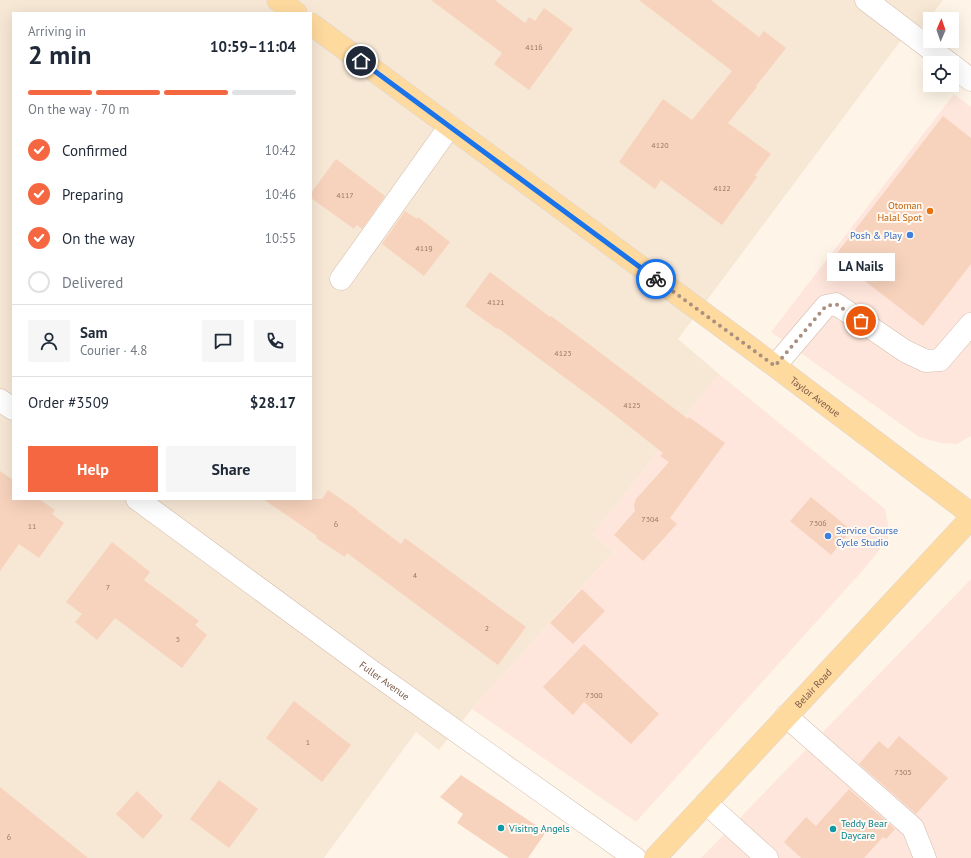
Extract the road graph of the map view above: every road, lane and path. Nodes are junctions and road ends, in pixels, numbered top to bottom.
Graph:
1 (278, 0) edge
2 (866, 0) edge
3 (295, 12) edge
4 (312, 25) edge
5 (940, 56) edge
6 (959, 71) edge
7 (971, 80) edge
8 (450, 126) junction
9 (341, 280) dead end
10 (971, 324) edge
11 (775, 366) junction
12 (0, 400) edge
13 (12, 408) edge
14 (139, 500) edge
15 (971, 514) edge
16 (971, 518) edge
17 (786, 716) junction
18 (706, 803) junction
19 (635, 858) edge
20 (655, 858) edge
21 (767, 858) edge
22 (925, 858) edge

1 - 3 main road
2 - 5 street
4 - 8 main road, Taylor Avenue
6 - 7 street
8 - 9 street
8 - 11 main road, Taylor Avenue
10 - 11 street
11 - 15 main road, Taylor Avenue
12 - 13 street
14 - 19 street, Fuller Avenue
16 - 17 main road, Belair Road
17 - 18 main road, Belair Road
17 - 22 street
18 - 20 main road, Belair Road
18 - 21 street

